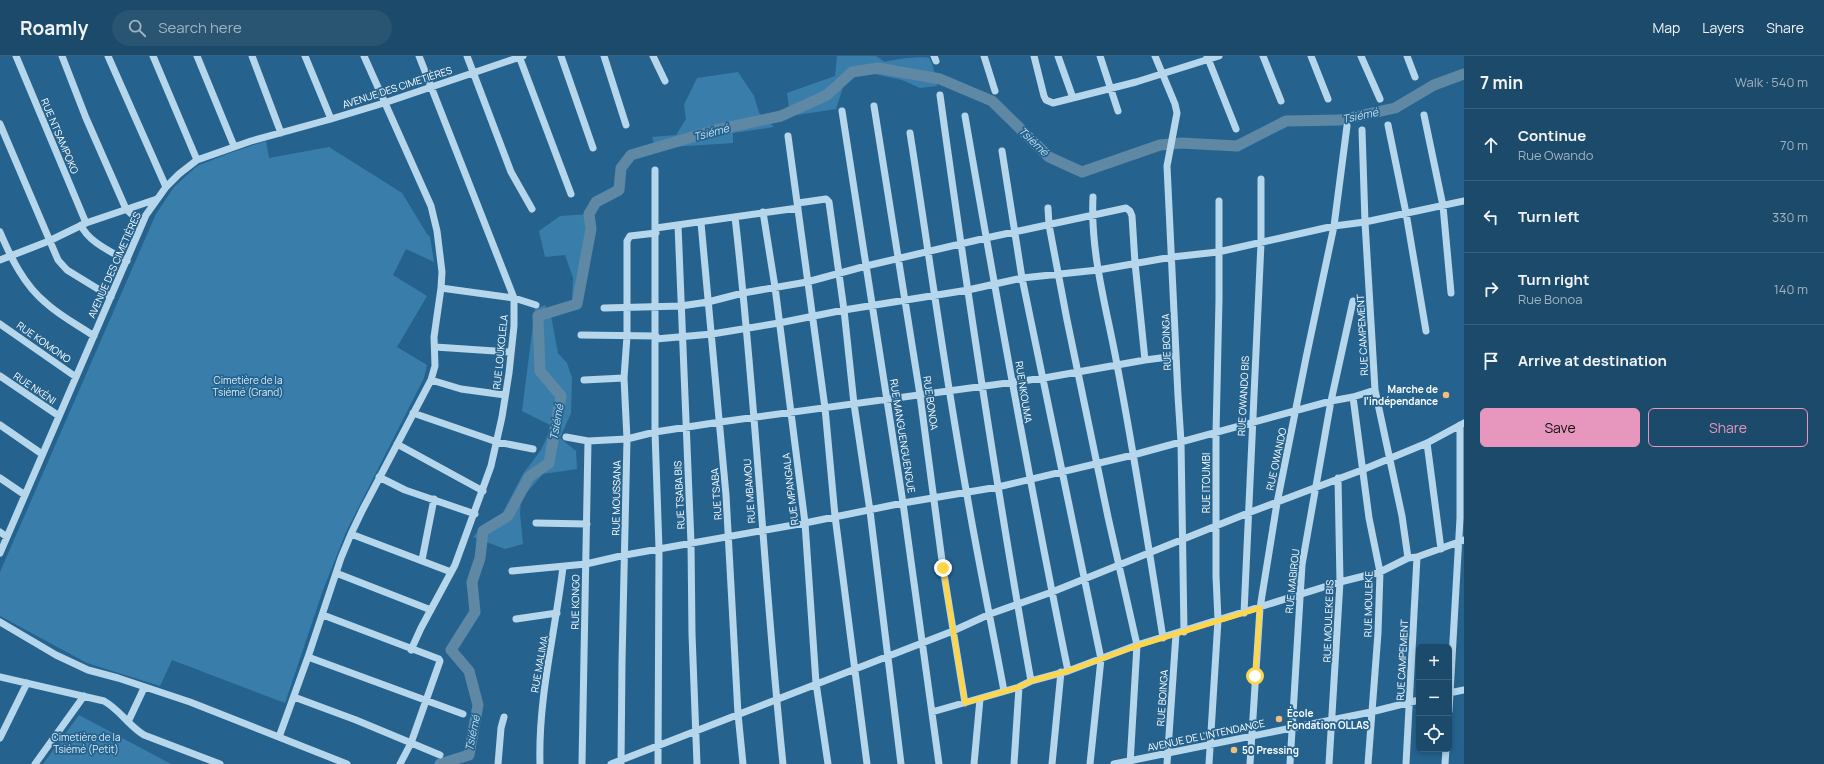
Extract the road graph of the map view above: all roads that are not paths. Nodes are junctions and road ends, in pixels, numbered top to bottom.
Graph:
1 (16, 56) edge
2 (62, 56) edge
3 (108, 56) edge
4 (153, 56) edge
5 (197, 56) edge
6 (252, 56) edge
7 (305, 56) edge
8 (364, 56) edge
9 (418, 56) edge
10 (467, 56) edge
11 (520, 56) edge
12 (561, 56) edge
13 (604, 56) edge
14 (653, 56) edge
15 (984, 56) edge
16 (1034, 56) edge
17 (1058, 56) edge
18 (1100, 56) edge
19 (1156, 56) edge
20 (1219, 56) edge
21 (1263, 56) edge
22 (1311, 56) edge
23 (1361, 56) edge
24 (1407, 56) edge
25 (1208, 58) edge
26 (473, 72) junction
27 (1163, 74) junction
28 (1415, 77) dead end
29 (665, 81) dead end
30 (430, 87) junction
31 (1111, 88) junction
32 (995, 91) dead end
33 (940, 95) dead end
34 (1073, 98) junction
35 (1328, 99) dead end
36 (1380, 99) dead end
37 (1281, 101) dead end
38 (384, 103) junction
39 (874, 106) dead end
40 (842, 111) dead end
41 (1118, 111) dead end
42 (1424, 115) dead end
43 (965, 116) dead end
44 (331, 119) junction
45 (0, 124) edge
46 (626, 125) dead end
47 (1388, 125) dead end
48 (1347, 126) dead end
49 (1236, 130) dead end
50 (1362, 130) dead end
51 (281, 133) junction
52 (910, 133) dead end
53 (788, 136) dead end
54 (234, 146) junction
55 (593, 148) dead end
56 (1002, 151) dead end
57 (198, 160) junction
58 (655, 170) dead end
59 (1261, 179) dead end
60 (166, 187) junction
61 (571, 194) dead end
62 (1093, 197) dead end
63 (157, 199) junction
64 (1219, 201) dead end
65 (1464, 201) edge
66 (798, 205) junction
67 (1443, 206) junction
68 (1048, 208) dead end
69 (126, 209) junction
70 (532, 209) dead end
71 (763, 212) junction
72 (1406, 213) junction
73 (1092, 216) junction
74 (735, 217) junction
75 (1365, 222) junction
76 (701, 223) junction
77 (84, 224) junction
78 (142, 224) junction
79 (678, 225) junction
80 (1049, 225) junction
81 (1334, 226) junction
82 (656, 230) junction
83 (0, 232) edge
84 (1014, 232) junction
85 (986, 238) junction
86 (48, 240) junction
87 (1260, 243) junction
88 (960, 244) junction
89 (929, 252) junction
90 (1218, 252) junction
91 (10, 256) junction
92 (1172, 257) junction
93 (900, 258) junction
94 (0, 260) edge
95 (127, 261) junction
96 (1135, 263) junction
97 (866, 266) junction
98 (1098, 270) junction
99 (1060, 273) junction
100 (839, 274) junction
101 (1022, 278) junction
102 (807, 282) junction
103 (996, 283) junction
104 (775, 287) junction
105 (441, 288) junction
106 (968, 290) junction
107 (743, 293) junction
108 (1451, 293) dead end
109 (934, 296) junction
110 (111, 297) junction
111 (514, 298) junction
112 (906, 300) junction
113 (1352, 300) dead end
114 (708, 302) junction
115 (536, 304) dead end
116 (872, 305) junction
117 (655, 306) junction
118 (680, 306) junction
119 (604, 308) dead end
120 (627, 308) junction
121 (844, 310) junction
122 (813, 316) junction
123 (780, 323) junction
124 (0, 324) edge
125 (747, 328) junction
126 (1426, 331) dead end
127 (712, 334) junction
128 (581, 335) dead end
129 (94, 336) junction
130 (626, 336) junction
131 (656, 337) junction
132 (682, 338) junction
133 (434, 347) junction
134 (511, 352) junction
135 (1176, 356) junction
136 (1145, 360) junction
137 (1117, 364) junction
138 (1078, 372) junction
139 (0, 376) edge
140 (76, 377) junction
141 (624, 378) junction
142 (1044, 378) junction
143 (431, 380) junction
144 (584, 380) dead end
145 (1014, 382) junction
146 (983, 386) junction
147 (950, 390) junction
148 (1375, 390) junction
149 (505, 395) junction
150 (920, 395) junction
151 (1353, 397) junction
152 (887, 399) junction
153 (1331, 402) junction
154 (854, 404) junction
155 (824, 408) junction
156 (1297, 411) junction
157 (791, 412) junction
158 (414, 413) junction
159 (59, 416) junction
160 (754, 418) junction
161 (720, 422) junction
162 (1252, 424) junction
163 (1462, 424) edge
164 (0, 425) edge
165 (686, 428) junction
166 (655, 432) junction
167 (1216, 433) junction
168 (566, 437) dead end
169 (627, 439) junction
170 (588, 441) junction
171 (497, 442) junction
172 (1181, 442) junction
173 (1427, 443) junction
174 (397, 444) junction
175 (532, 449) dead end
176 (42, 454) junction
177 (1133, 455) junction
178 (1390, 458) junction
179 (1097, 463) junction
180 (1362, 470) junction
181 (1062, 472) junction
182 (379, 477) junction
183 (0, 478) edge
184 (1338, 478) junction
185 (1030, 479) junction
186 (998, 487) junction
187 (1316, 487) junction
188 (483, 491) junction
189 (966, 494) junction
190 (24, 495) junction
191 (934, 498) junction
192 (434, 499) junction
193 (1277, 502) junction
194 (903, 503) junction
195 (870, 510) junction
196 (1248, 513) junction
197 (475, 514) junction
198 (835, 516) junction
199 (536, 522) dead end
200 (805, 523) junction
201 (587, 524) junction
202 (1216, 526) junction
203 (762, 530) junction
204 (0, 532) edge
205 (351, 534) junction
206 (728, 536) junction
207 (7, 537) junction
208 (1183, 538) junction
209 (1461, 541) edge
210 (691, 543) junction
211 (1441, 549) junction
212 (659, 550) junction
213 (1149, 552) junction
214 (0, 553) edge
215 (625, 555) junction
216 (1408, 558) junction
217 (1417, 558) junction
218 (422, 560) junction
219 (586, 564) junction
220 (1119, 566) junction
221 (563, 567) junction
222 (512, 571) dead end
223 (451, 572) junction
224 (1380, 572) junction
225 (336, 573) junction
226 (1084, 578) junction
227 (1340, 582) junction
228 (1052, 592) junction
229 (1299, 595) junction
230 (1017, 604) junction
231 (1260, 608) junction
232 (430, 610) junction
233 (557, 613) junction
234 (1244, 613) junction
235 (990, 614) junction
236 (322, 615) junction
237 (516, 619) dead end
238 (1218, 620) junction
239 (0, 622) edge
240 (953, 631) junction
241 (1184, 632) junction
242 (1176, 634) junction
243 (1163, 638) junction
244 (921, 643) junction
245 (1137, 646) junction
246 (412, 650) junction
247 (889, 656) junction
248 (308, 657) junction
249 (1102, 659) junction
250 (854, 669) junction
251 (1064, 671) junction
252 (0, 677) edge
253 (1451, 680) edge
254 (1031, 681) junction
255 (27, 683) junction
256 (816, 683) junction
257 (1019, 687) junction
258 (144, 688) junction
259 (1464, 690) edge
260 (1004, 691) junction
261 (1452, 693) edge
262 (84, 696) junction
263 (294, 697) junction
264 (980, 698) junction
265 (776, 700) junction
266 (425, 701) junction
267 (1416, 701) edge
268 (1409, 702) junction
269 (965, 703) junction
270 (932, 712) junction
271 (1371, 712) junction
272 (464, 714) dead end
273 (738, 714) junction
274 (504, 717) dead end
275 (1333, 720) junction
276 (128, 722) junction
277 (1293, 727) junction
278 (696, 731) junction
279 (1252, 736) junction
280 (279, 737) junction
281 (0, 738) edge
282 (411, 743) junction
283 (658, 745) junction
284 (1210, 746) junction
285 (1446, 752) edge
286 (1167, 754) junction
287 (440, 755) dead end
288 (621, 762) edge
289 (1130, 762) edge
290 (35, 764) edge
291 (218, 764) edge
292 (346, 764) edge
293 (400, 764) edge
294 (498, 764) edge
295 (540, 764) edge
296 (582, 764) edge
297 (611, 764) edge
298 (658, 764) edge
299 (698, 764) edge
300 (743, 764) edge
301 (783, 764) edge
302 (828, 764) edge
303 (866, 764) edge
304 (901, 764) edge
305 (939, 764) edge
306 (974, 764) edge
307 (1014, 764) edge
308 (1052, 764) edge
309 (1090, 764) edge
310 (1114, 764) edge
311 (1167, 764) edge
312 (1209, 764) edge
313 (1250, 764) edge
314 (1290, 764) edge
315 (1330, 764) edge
316 (1368, 764) edge
317 (1406, 764) edge
318 (1445, 764) edge

1 - 77 street, RUE NTSAMPOKO
2 - 69 street
3 - 60 street
4 - 57 street
5 - 54 street
6 - 51 street
7 - 44 street
8 - 38 street
9 - 30 street, RUE LOUKOLELA
10 - 26 street
11 - 26 street, AVENUE DES CIMETIÈRES
11 - 61 street
12 - 55 street
13 - 46 street
14 - 29 street
15 - 32 street
16 - 34 street
17 - 34 street
18 - 31 street
19 - 27 street, RUE BOINGA
20 - 25 street
21 - 37 street
22 - 35 street
23 - 36 street
24 - 28 street
25 - 27 street
25 - 49 street
26 - 30 street, AVENUE DES CIMETIÈRES
26 - 70 street
27 - 31 street
27 - 92 street, RUE BOINGA
30 - 38 street, AVENUE DES CIMETIÈRES
30 - 111 street, RUE LOUKOLELA
31 - 34 street
31 - 41 street
33 - 88 street
38 - 44 street, AVENUE DES CIMETIÈRES
38 - 105 street
39 - 93 street, RUE BONOA
40 - 97 street, RUE MANGUENGUENGUE
42 - 67 street
43 - 85 street, RUE NKOUMA
44 - 51 street, AVENUE DES CIMETIÈRES
45 - 86 street
47 - 72 street
48 - 81 street, RUE OWANDO
50 - 75 street, RUE CAMPEMENT
51 - 54 street, AVENUE DES CIMETIÈRES
52 - 89 street
53 - 66 street
54 - 57 street, AVENUE DES CIMETIÈRES
56 - 84 street
57 - 60 street, AVENUE DES CIMETIÈRES
58 - 82 street
59 - 87 street, RUE OWANDO BIS
60 - 63 street, AVENUE DES CIMETIÈRES
62 - 73 street
63 - 69 street
63 - 78 street, AVENUE DES CIMETIÈRES
64 - 90 street, RUE ITOUMBI
65 - 67 street
66 - 71 street
66 - 100 street
66 - 102 street
67 - 72 street
67 - 108 street
68 - 80 street
69 - 77 street
69 - 78 street
71 - 74 street
71 - 104 street, RUE MPANGALA
72 - 75 street
72 - 126 street
73 - 80 street
73 - 96 street
73 - 98 street
74 - 76 street
74 - 107 street, RUE MBAMOU
75 - 81 street
75 - 148 street, RUE CAMPEMENT
76 - 79 street
76 - 114 street, RUE TSABA
77 - 86 street
77 - 95 street, RUE NTSAMPOKO
78 - 95 street, AVENUE DES CIMETIÈRES
79 - 82 street
79 - 118 street, RUE TSABA BIS
80 - 84 street
80 - 99 street
81 - 87 street
81 - 156 street, RUE OWANDO
82 - 117 street
82 - 120 street, RUE MOUSSANA
83 - 91 street
84 - 85 street
84 - 101 street
85 - 88 street
85 - 103 street, RUE NKOUMA
86 - 91 street
86 - 110 street
87 - 90 street
87 - 162 street, RUE OWANDO BIS
88 - 89 street
88 - 106 street
89 - 93 street
89 - 109 street
90 - 92 street
90 - 167 street, RUE ITOUMBI
91 - 94 street
91 - 129 street
92 - 96 street
92 - 135 street, RUE BOINGA
93 - 97 street
93 - 112 street, RUE BONOA
95 - 110 street, AVENUE DES CIMETIÈRES
96 - 98 street
96 - 136 street
97 - 100 street
97 - 116 street, RUE MANGUENGUENGUE
98 - 99 street
98 - 137 street
99 - 101 street
99 - 138 street
100 - 102 street
100 - 121 street
101 - 103 street
101 - 142 street
102 - 104 street
102 - 122 street
103 - 106 street
103 - 145 street, RUE NKOUMA
104 - 107 street
104 - 123 street, RUE MPANGALA
105 - 111 street
105 - 133 street
106 - 109 street
106 - 146 street
107 - 114 street
107 - 125 street, RUE MBAMOU
109 - 112 street
109 - 147 street
110 - 129 street, AVENUE DES CIMETIÈRES
111 - 115 street
111 - 134 street, RUE LOUKOLELA
112 - 116 street
112 - 150 street, RUE BONOA
113 - 153 street, RUE MABIROU
114 - 118 street
114 - 127 street, RUE TSABA
116 - 121 street
116 - 152 street, RUE MANGUENGUENGUE
117 - 118 street
117 - 120 street
117 - 131 street
118 - 132 street, RUE TSABA BIS
119 - 120 street
120 - 130 street, RUE MOUSSANA
121 - 122 street
121 - 154 street
122 - 123 street
122 - 155 street
123 - 125 street
123 - 157 street, RUE MPANGALA
124 - 140 street, RUE KOMONO
125 - 127 street
125 - 160 street, RUE MBAMOU
127 - 132 street
127 - 161 street, RUE TSABA
128 - 130 street
129 - 140 street, AVENUE DES CIMETIÈRES
130 - 131 street
130 - 141 street, RUE MOUSSANA
131 - 132 street
131 - 166 street
132 - 165 street, RUE TSABA BIS
133 - 134 street
133 - 143 street
134 - 149 street, RUE LOUKOLELA
135 - 136 street
135 - 172 street, RUE BOINGA
136 - 137 street
137 - 138 street
137 - 177 street
138 - 142 street
138 - 179 street
139 - 159 street, RUE NKÉNI
140 - 159 street, AVENUE DES CIMETIÈRES
141 - 144 street
141 - 169 street, RUE MOUSSANA
142 - 145 street
142 - 181 street
143 - 149 street
143 - 158 street
145 - 146 street
145 - 185 street, RUE NKOUMA
146 - 147 street
146 - 186 street
147 - 150 street
147 - 189 street
148 - 151 street
148 - 178 street, RUE CAMPEMENT
149 - 171 street, RUE LOUKOLELA
150 - 152 street
150 - 191 street, RUE BONOA
151 - 153 street
151 - 180 street, RUE MOULEKE
152 - 154 street
152 - 194 street, RUE MANGUENGUENGUE
153 - 156 street
153 - 187 street, RUE MABIROU
154 - 155 street
154 - 195 street
155 - 157 street
155 - 198 street
156 - 162 street
156 - 193 street, RUE OWANDO
157 - 160 street
157 - 200 street, RUE MPANGALA
158 - 171 street
158 - 174 street
159 - 176 street, AVENUE DES CIMETIÈRES
160 - 161 street
160 - 203 street, RUE MBAMOU
161 - 165 street
161 - 206 street, RUE TSABA
162 - 167 street
162 - 196 street, RUE OWANDO BIS
163 - 173 street
163 - 209 street
164 - 176 street
165 - 166 street
165 - 210 street, RUE TSABA BIS
166 - 169 street
166 - 212 street
167 - 172 street
167 - 202 street, RUE ITOUMBI
168 - 170 street
169 - 170 street
169 - 215 street, RUE MOUSSANA
170 - 201 street, RUE KONGO
171 - 175 street
171 - 188 street, RUE LOUKOLELA
172 - 177 street
172 - 208 street, RUE BOINGA
173 - 178 street
173 - 211 street
174 - 182 street
174 - 188 street
176 - 190 street, AVENUE DES CIMETIÈRES
177 - 179 street
177 - 213 street
178 - 180 street
178 - 216 street, RUE CAMPEMENT
179 - 181 street
179 - 220 street
180 - 184 street
180 - 224 street, RUE MOULEKE
181 - 185 street
181 - 226 street
182 - 192 street
182 - 205 street
183 - 190 street
184 - 187 street
184 - 227 street, RUE MOULEKE BIS
185 - 186 street
185 - 228 street, RUE NKOUMA
186 - 189 street
186 - 230 street
187 - 193 street
187 - 229 street, RUE MABIROU
188 - 197 street, RUE LOUKOLELA
189 - 191 street
189 - 235 street
190 - 207 street, AVENUE DES CIMETIÈRES
191 - 194 street
191 - 240 street, RUE BONOA
192 - 197 street
192 - 218 street
193 - 196 street
193 - 231 street, RUE OWANDO
194 - 195 street
194 - 244 street, RUE MANGUENGUENGUE
195 - 198 street
195 - 247 street
196 - 202 street
196 - 234 street, RUE OWANDO BIS
197 - 223 street, RUE LOUKOLELA
198 - 200 street
198 - 250 street
199 - 201 street
200 - 203 street
200 - 256 street, RUE MPANGALA
201 - 219 street, RUE KONGO
202 - 208 street
202 - 238 street, RUE ITOUMBI
203 - 206 street
203 - 265 street, RUE MBAMOU
204 - 207 street
205 - 218 street
205 - 225 street
206 - 210 street
206 - 273 street, RUE TSABA
207 - 214 street, AVENUE DES CIMETIÈRES
208 - 213 street
208 - 241 street, RUE BOINGA
209 - 211 street
209 - 253 street
210 - 212 street
210 - 278 street, RUE TSABA BIS
211 - 217 street
212 - 215 street
212 - 283 street
213 - 220 street
213 - 243 street
215 - 219 street
215 - 288 street, RUE MOUSSANA
216 - 217 street
216 - 224 street
217 - 268 street, RUE CAMPEMENT
218 - 223 street
219 - 221 street
219 - 296 street, RUE KONGO
220 - 226 street
220 - 245 street
221 - 222 street
221 - 233 street, RUE MALIMA
223 - 232 street, RUE LOUKOLELA
224 - 227 street
224 - 271 street, RUE MOULEKE
225 - 232 street
225 - 236 street
226 - 228 street
226 - 249 street
227 - 229 street
227 - 275 street, RUE MOULEKE BIS
228 - 230 street
228 - 251 street, RUE NKOUMA
229 - 231 street
229 - 277 street, RUE MABIROU
230 - 235 street
230 - 254 street
231 - 234 street
231 - 279 street, RUE OWANDO
232 - 246 street, RUE LOUKOLELA
233 - 237 street
233 - 295 street, RUE MALIMA
234 - 238 street
235 - 240 street
235 - 260 street
236 - 246 street
236 - 248 street
238 - 241 street
238 - 284 street, RUE ITOUMBI
239 - 258 street
240 - 244 street
240 - 269 street, RUE BONOA
241 - 242 street
242 - 243 street
242 - 286 street, RUE BOINGA
243 - 245 street
244 - 247 street
244 - 270 street, RUE MANGUENGUENGUE
245 - 249 street
245 - 289 street
246 - 266 street
247 - 250 street
247 - 304 street
248 - 263 street
248 - 266 street
249 - 251 street
249 - 309 street
250 - 256 street
250 - 303 street
251 - 254 street
251 - 308 street, RUE NKOUMA
252 - 255 street
254 - 257 street
255 - 262 street
255 - 281 street
256 - 265 street
256 - 302 street, RUE MPANGALA
257 - 260 street
257 - 307 street
258 - 276 street
258 - 280 street
259 - 261 street
260 - 264 street
262 - 276 street
262 - 290 street
263 - 280 street
263 - 282 street
264 - 269 street
264 - 306 street
265 - 273 street
265 - 301 street, RUE MBAMOU
266 - 272 street
266 - 282 street
267 - 268 street, AVENUE DE L'INTENDANCE
268 - 271 street, AVENUE DE L'INTENDANCE
268 - 317 street, RUE CAMPEMENT
269 - 270 street
270 - 305 street, RUE MANGUENGUENGUE
271 - 275 street, AVENUE DE L'INTENDANCE
271 - 316 street, RUE MOULEKE
273 - 278 street
273 - 300 street, RUE TSABA
274 - 294 street
275 - 277 street, AVENUE DE L'INTENDANCE
275 - 315 street, RUE MOULEKE BIS
276 - 291 street
277 - 279 street, AVENUE DE L'INTENDANCE
277 - 314 street, RUE MABIROU
278 - 283 street
278 - 299 street, RUE TSABA BIS
279 - 284 street, AVENUE DE L'INTENDANCE
279 - 313 street, RUE OWANDO
280 - 292 street
282 - 287 street
282 - 293 street
283 - 288 street
283 - 298 street
284 - 286 street, AVENUE DE L'INTENDANCE
284 - 312 street, RUE ITOUMBI
285 - 318 street
286 - 289 street, AVENUE DE L'INTENDANCE
286 - 311 street, RUE BOINGA
288 - 297 street
289 - 310 street, AVENUE DE L'INTENDANCE

